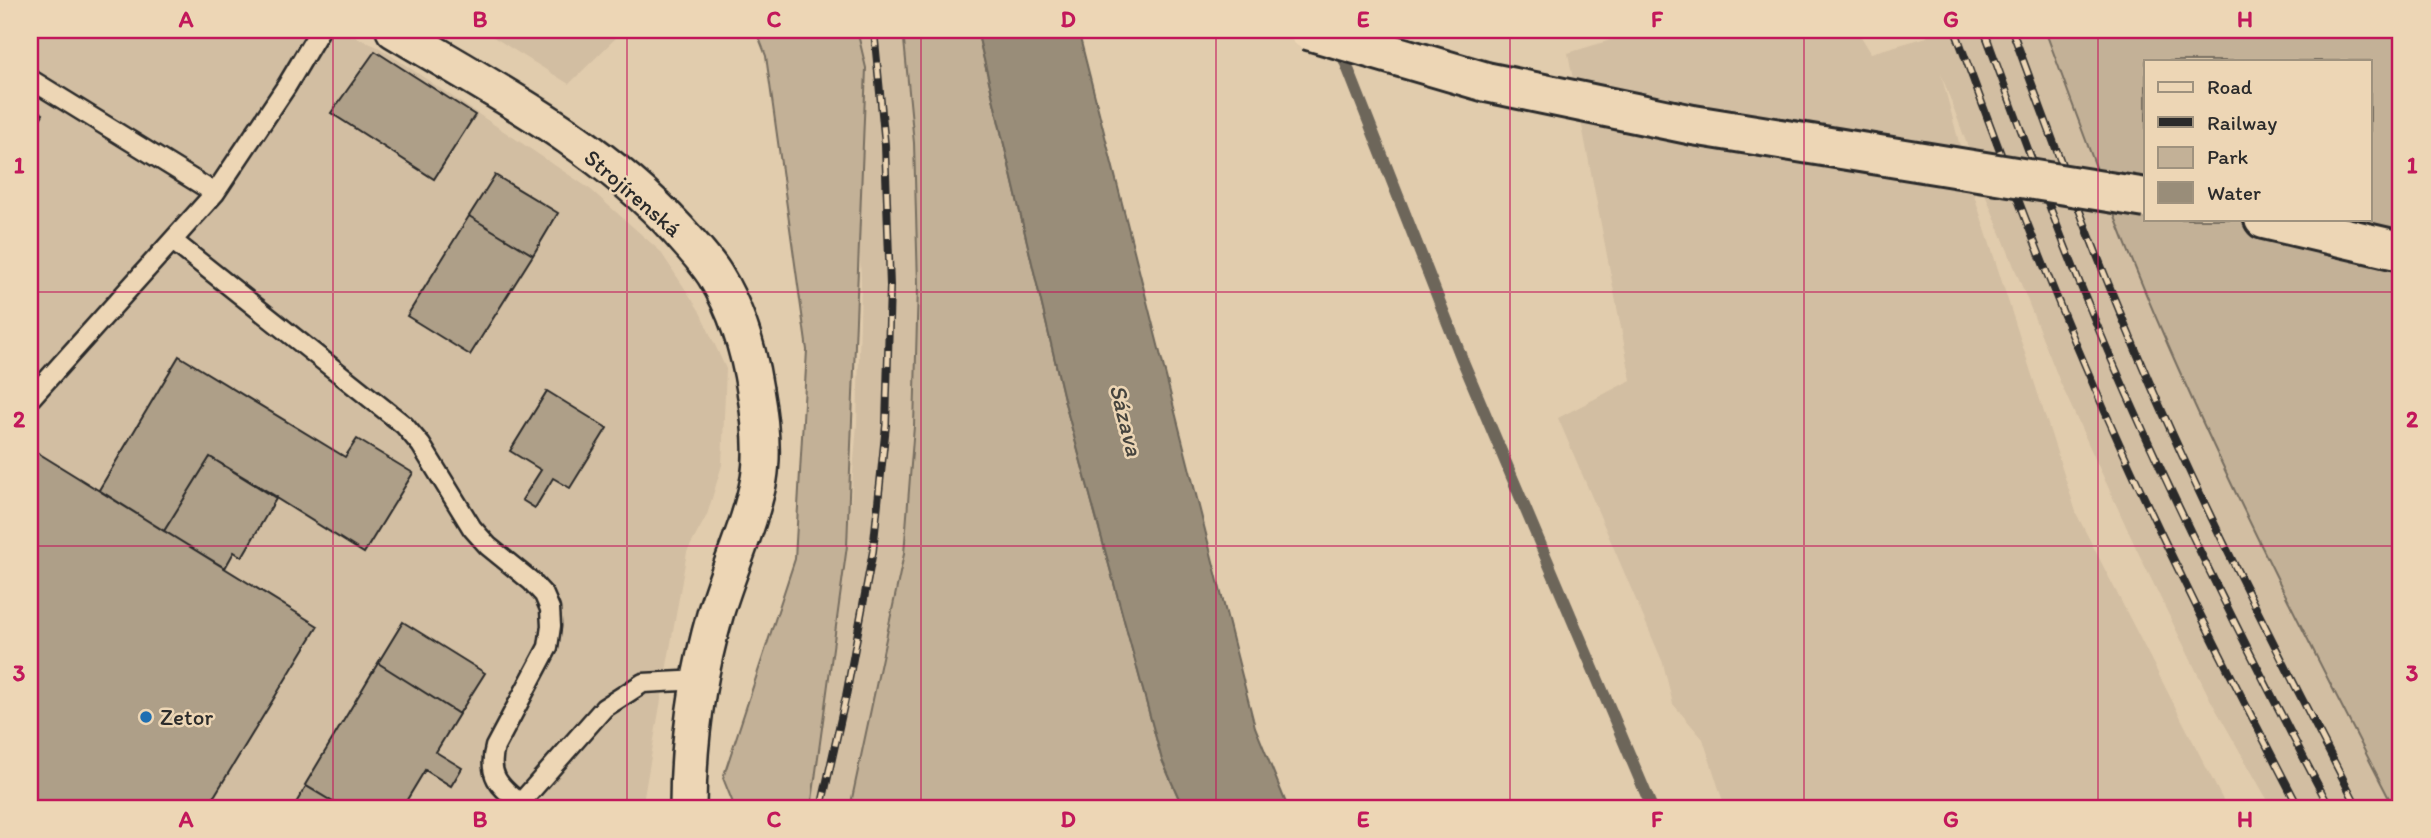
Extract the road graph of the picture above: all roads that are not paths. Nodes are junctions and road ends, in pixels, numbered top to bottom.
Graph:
1 (320, 30) edge
2 (394, 30) edge
3 (1308, 30) edge
4 (30, 79) edge
5 (215, 193) junction
6 (2144, 198) edge
7 (2268, 220) edge
8 (173, 241) junction
9 (2401, 251) edge
10 (30, 399) edge
11 (701, 680) junction
12 (518, 806) edge
13 (688, 808) edge

1 - 5 lane
2 - 11 street, Strojírenská
3 - 6 main road, bridge
4 - 5 lane
5 - 8 lane
7 - 9 main road
8 - 10 lane
8 - 12 lane
11 - 12 lane
11 - 13 street, Strojírenská

